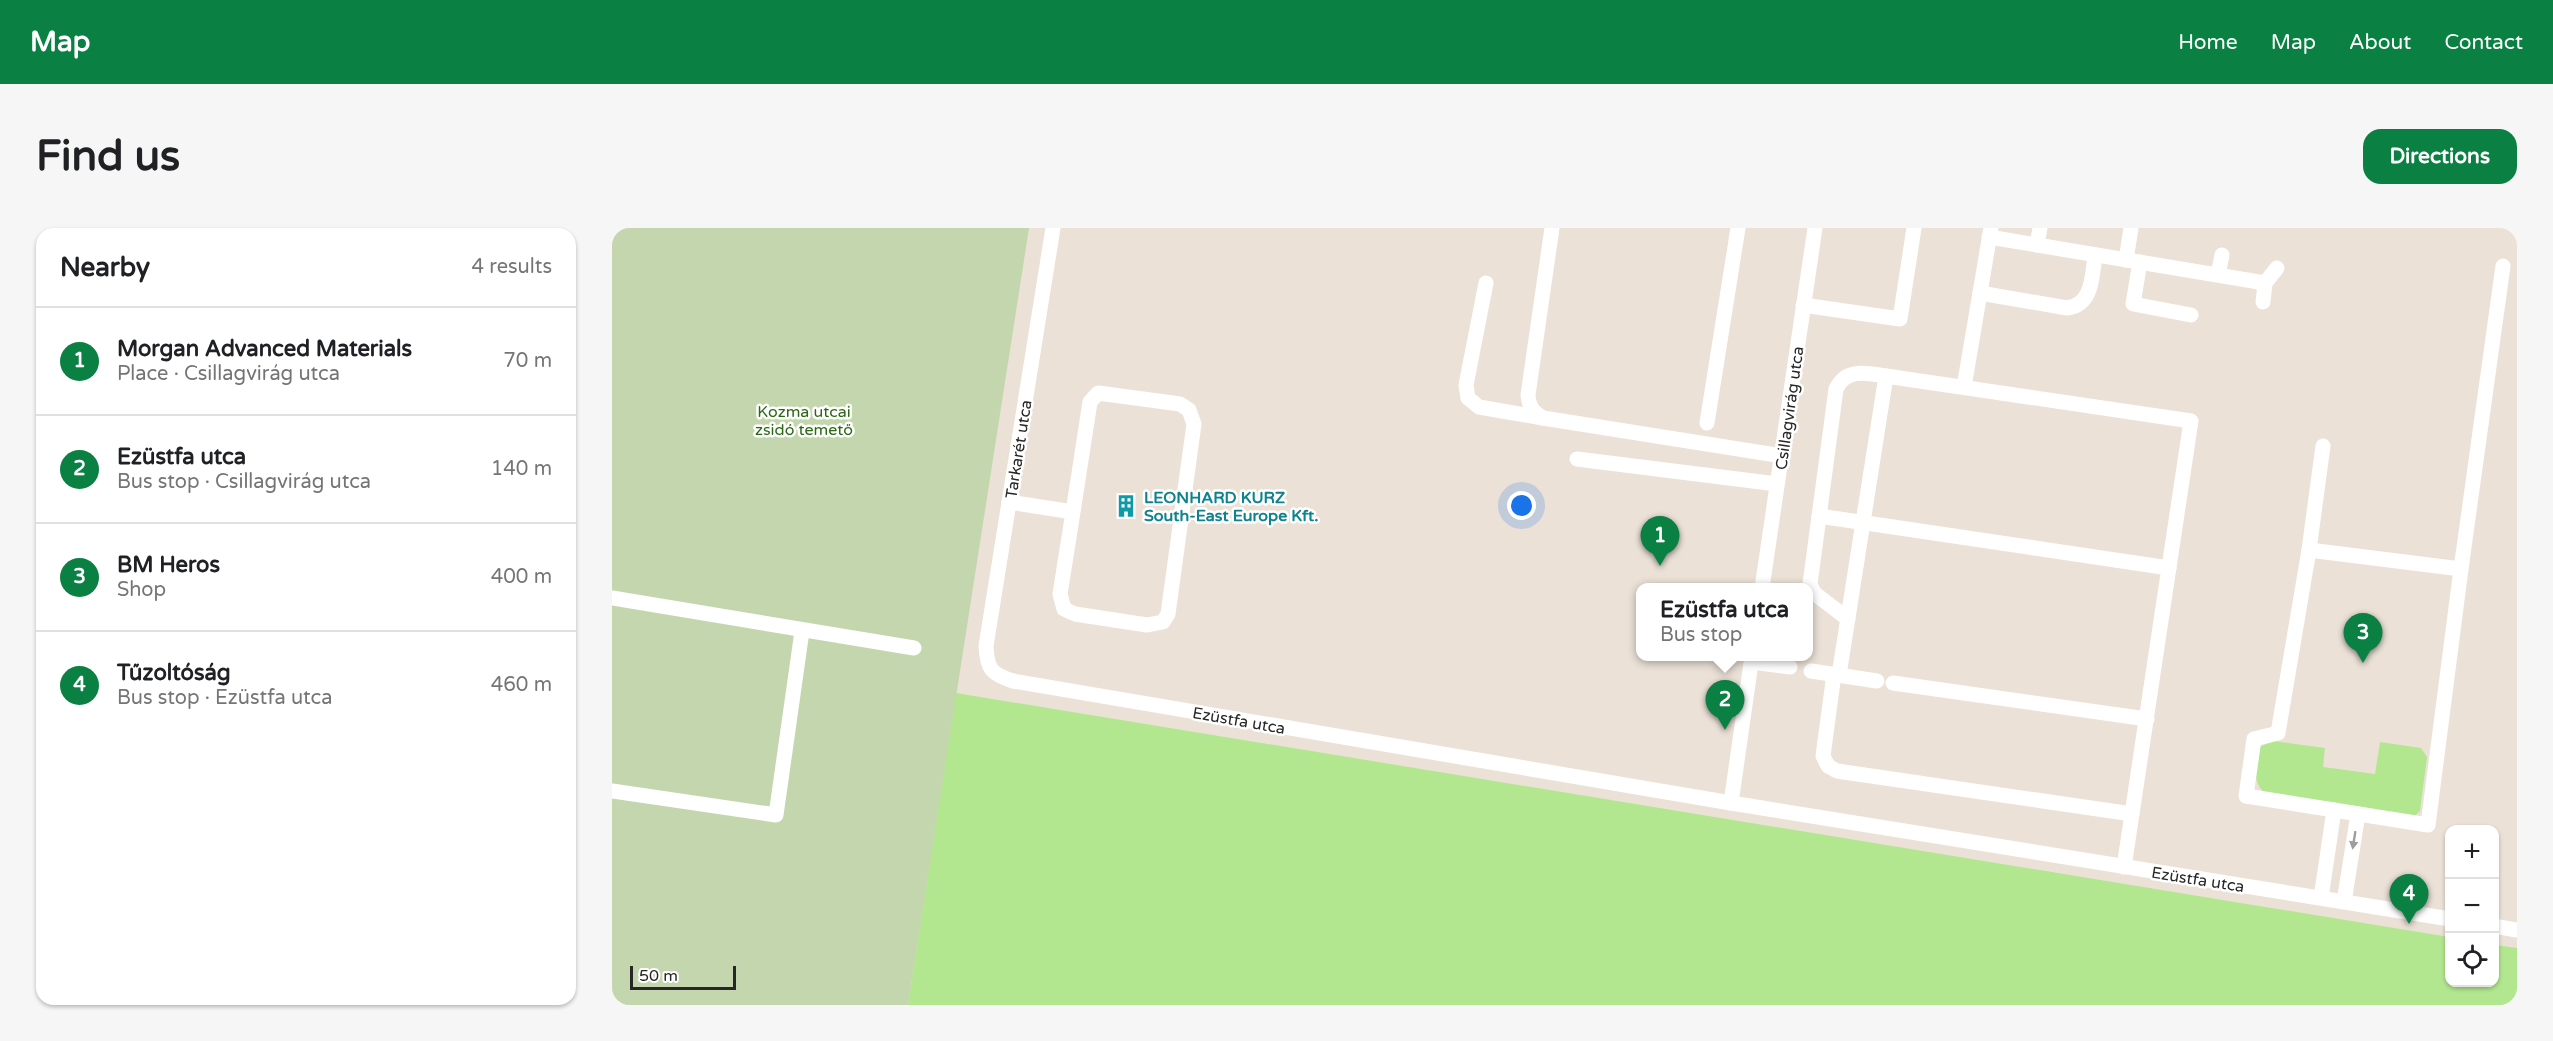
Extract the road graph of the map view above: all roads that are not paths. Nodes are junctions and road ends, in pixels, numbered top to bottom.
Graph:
1 (1053, 228) edge
2 (1552, 228) edge
3 (1738, 228) edge
4 (1815, 228) edge
5 (1914, 228) edge
6 (2040, 228) edge
7 (2132, 228) edge
8 (1990, 232) edge
9 (2037, 245) junction
10 (2095, 255) junction
11 (2222, 255) dead end
12 (2133, 261) junction
13 (2503, 266) dead end
14 (2277, 268) dead end
15 (2218, 275) junction
16 (1486, 283) dead end
17 (2265, 283) junction
18 (1980, 293) junction
19 (2263, 302) dead end
20 (1803, 305) junction
21 (2191, 315) dead end
22 (1886, 376) junction
23 (1964, 387) junction
24 (1543, 418) junction
25 (1707, 423) dead end
26 (2323, 446) dead end
27 (1782, 456) junction
28 (1577, 459) dead end
29 (1778, 484) junction
30 (1009, 502) junction
31 (1073, 512) junction
32 (1819, 516) junction
33 (1862, 523) junction
34 (2308, 549) junction
35 (2169, 568) junction
36 (2461, 569) junction
37 (1763, 583) edge
38 (1812, 583) edge
39 (1813, 591) edge
40 (612, 598) edge
41 (1848, 619) junction
42 (802, 631) junction
43 (914, 648) dead end
44 (1752, 661) edge
45 (1762, 661) edge
46 (1790, 667) dead end
47 (991, 670) joint
48 (1811, 671) dead end
49 (1837, 675) junction
50 (1877, 681) dead end
51 (1893, 683) dead end
52 (2147, 720) junction
53 (612, 791) edge
54 (1731, 802) junction
55 (2334, 810) junction
56 (2132, 814) junction
57 (2358, 814) junction
58 (2124, 867) junction
59 (2321, 898) junction
60 (2344, 902) junction
61 (2445, 918) edge
62 (2499, 927) edge
63 (2517, 929) edge

1 - 30 street, Tarkarét utca
2 - 24 street
3 - 25 street
4 - 20 street, Csillagvirág utca
5 - 20 street
6 - 9 street
7 - 12 street
8 - 9 street
8 - 18 street
9 - 10 street
10 - 12 street
10 - 18 street
11 - 15 street
12 - 15 street
12 - 21 street
13 - 36 street
14 - 17 street
15 - 17 street
16 - 24 street
17 - 19 street
18 - 23 street
20 - 27 street, Csillagvirág utca
22 - 23 street
22 - 32 street
22 - 33 street
23 - 35 street
24 - 27 street
26 - 34 street
27 - 29 street, Csillagvirág utca
28 - 29 street
29 - 37 street, Csillagvirág utca
30 - 31 street
30 - 47 street, Tarkarét utca
31 - 31 street
32 - 33 street
32 - 38 street
33 - 35 street
33 - 41 street
34 - 36 street
34 - 55 street
35 - 52 street
36 - 57 street
39 - 41 street
40 - 42 street
41 - 49 street
42 - 43 street
42 - 53 street
44 - 54 street
45 - 46 street
47 - 54 street, Ezüstfa utca
48 - 49 street
49 - 50 street
49 - 56 street
51 - 52 street
52 - 56 street
54 - 58 street, Ezüstfa utca
55 - 57 street
55 - 59 street
56 - 58 street
57 -> 60 street
58 - 59 street, Ezüstfa utca
59 - 60 street, Ezüstfa utca
60 - 61 street, Ezüstfa utca
62 - 63 street

